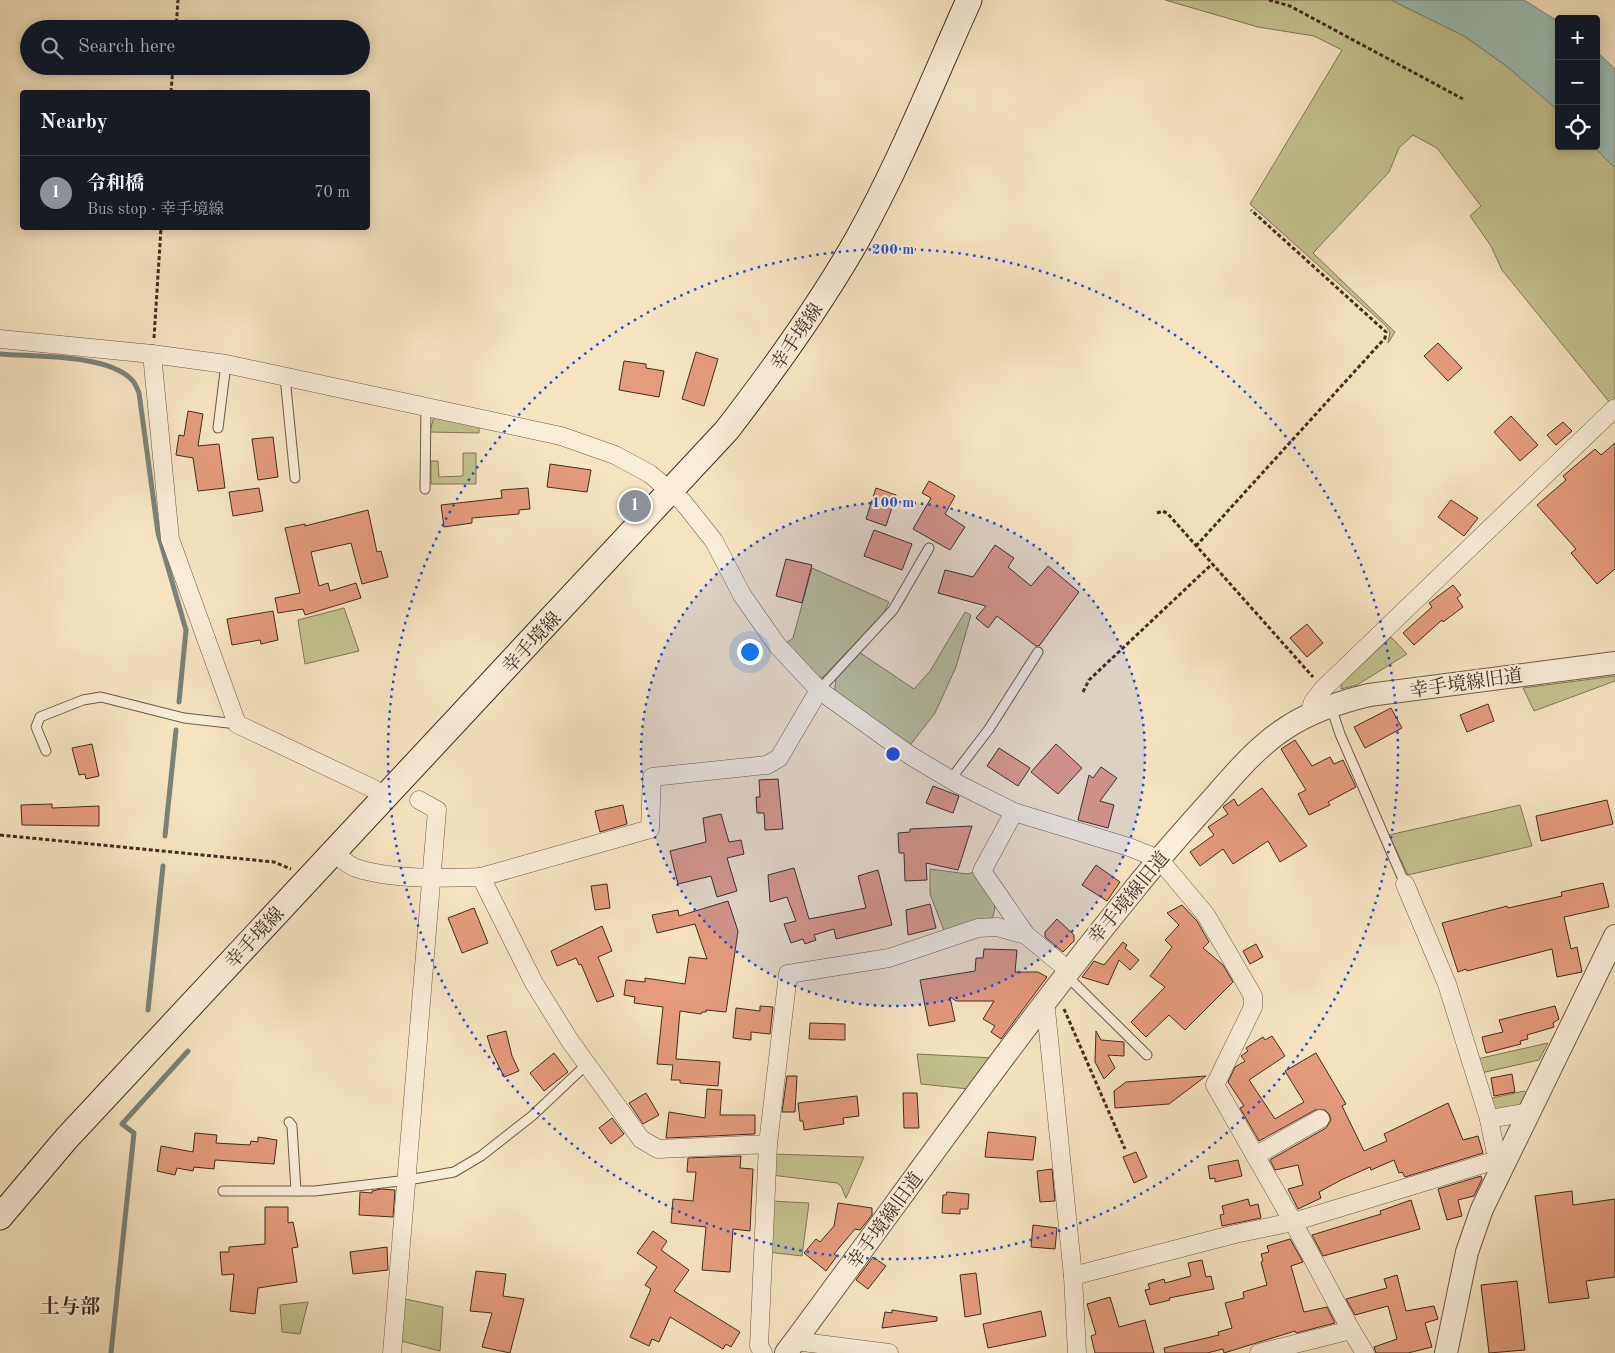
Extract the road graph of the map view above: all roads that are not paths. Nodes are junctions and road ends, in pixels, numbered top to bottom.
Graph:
1 (969, 0) edge
2 (0, 339) edge
3 (152, 354) junction
4 (226, 364) junction
5 (285, 377) junction
6 (426, 407) junction
7 (1615, 408) edge
8 (218, 428) dead end
9 (295, 478) dead end
10 (425, 489) dead end
11 (671, 492) junction
12 (928, 548) dead end
13 (1038, 652) dead end
14 (1615, 663) edge
15 (819, 690) junction
16 (1326, 697) junction
17 (237, 724) junction
18 (46, 751) dead end
19 (950, 780) junction
20 (386, 798) junction
21 (419, 800) dead end
22 (1014, 812) junction
23 (334, 852) junction
24 (1159, 859) junction
25 (481, 877) junction
26 (432, 878) junction
27 (1405, 884) joint
28 (1026, 935) junction
29 (1615, 936) edge
30 (1058, 983) junction
31 (1147, 1055) dead end
32 (587, 1064) junction
33 (1528, 1112) junction
34 (1320, 1119) dead end
35 (1488, 1119) junction
36 (289, 1122) dead end
37 (768, 1144) junction
38 (1256, 1156) junction
39 (1505, 1161) junction
40 (408, 1180) junction
41 (224, 1191) dead end
42 (296, 1191) junction
43 (0, 1218) edge
44 (1293, 1222) junction
45 (1073, 1276) junction
46 (1351, 1330) junction
47 (791, 1347) edge
48 (392, 1353) edge
49 (763, 1353) edge
50 (889, 1353) edge
51 (1077, 1353) edge
52 (1259, 1353) edge
53 (1365, 1353) edge
54 (1446, 1353) edge

1 - 11 main road, 幸手境線
2 - 3 street
3 - 4 street
3 - 17 street
4 - 5 street
4 - 8 lane
5 - 6 street
5 - 9 lane
6 - 10 lane
6 - 11 street
7 - 16 street
11 - 15 street
11 - 20 main road, 幸手境線
12 - 15 lane
13 - 19 lane
14 - 16 street, 幸手境線旧道
15 - 19 street
15 - 25 street
16 - 24 street, 幸手境線旧道
16 - 27 lane
17 - 18 lane
17 - 20 street
19 - 22 street
20 - 23 main road, 幸手境線
21 - 26 street
22 - 24 street
22 - 28 street
23 - 26 street
23 - 43 main road, 幸手境線
24 - 30 street, 幸手境線旧道
24 - 38 street
25 - 26 street
25 - 32 street
26 - 40 street
27 - 35 street
28 - 30 street
28 - 37 street
29 - 33 street
30 - 31 lane
30 - 45 street
30 - 47 street, 幸手境線旧道
32 - 37 street
32 - 40 lane
33 - 35 street
33 - 39 street
34 - 38 street
35 - 39 street
36 - 42 lane
37 - 49 street
38 - 44 street
39 - 44 street
39 - 54 street
40 - 42 lane
40 - 48 street
41 - 42 lane
44 - 45 street
44 - 46 street
45 - 51 street
46 - 52 street
46 - 53 street
47 - 50 street

